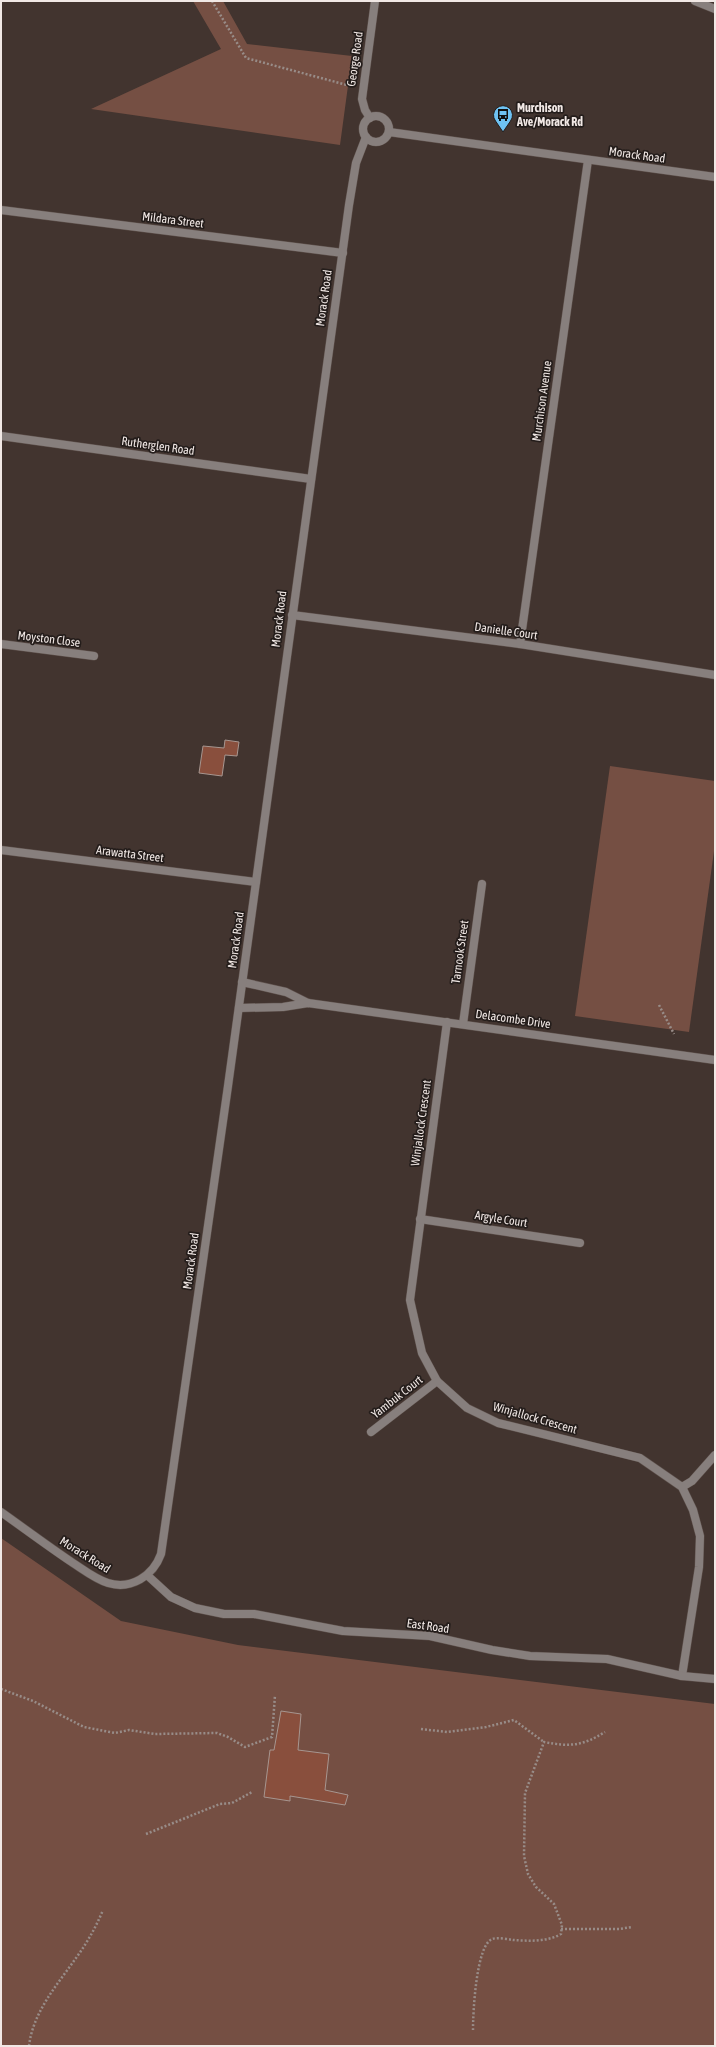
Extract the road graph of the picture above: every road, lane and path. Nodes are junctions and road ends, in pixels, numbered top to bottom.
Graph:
1 (212, 1) edge
2 (376, 1) edge
3 (695, 1) edge
4 (715, 9) edge
5 (347, 85) dead end
6 (370, 118) junction
7 (389, 132) junction
8 (366, 137) junction
9 (588, 160) junction
10 (715, 177) edge
11 (1, 210) edge
12 (343, 253) junction
13 (1, 436) edge
14 (311, 479) junction
15 (292, 615) junction
16 (1, 644) edge
17 (520, 644) junction
18 (94, 656) dead end
19 (715, 675) edge
20 (1, 850) edge
21 (256, 882) junction
22 (482, 884) dead end
23 (242, 982) junction
24 (308, 1003) junction
25 (659, 1005) dead end
26 (239, 1008) junction
27 (447, 1022) junction
28 (463, 1024) junction
29 (674, 1034) dead end
30 (715, 1060) edge
31 (420, 1219) junction
32 (580, 1243) dead end
33 (437, 1381) junction
34 (371, 1432) dead end
35 (715, 1455) edge
36 (682, 1488) junction
37 (1, 1512) edge
38 (147, 1575) junction
39 (682, 1676) junction
40 (715, 1679) edge
41 (1, 1689) edge
42 (275, 1695) dead end
43 (421, 1729) dead end
44 (605, 1732) dead end
45 (544, 1742) junction
46 (252, 1792) dead end
47 (146, 1834) dead end
48 (103, 1910) dead end
49 (632, 1927) dead end
50 (561, 1929) junction
51 (473, 2030) dead end
52 (29, 2046) edge

1 - 5 path
2 - 6 street, George Road
3 - 4 street
6 - 7 street
6 - 8 street
7 - 8 street
7 - 9 street, Morack Road
8 - 12 street, Morack Road
9 - 10 street, Morack Road
9 - 17 street, Murchison Avenue
11 - 12 street, Mildara Street
12 - 14 street, Morack Road
13 - 14 street, Rutherglen Road
14 - 15 street, Morack Road
15 - 17 street, Danielle Court
15 - 21 street, Morack Road
16 - 18 street, Moyston Close
17 - 19 street, Danielle Court
20 - 21 street, Arawatta Street
21 - 23 street, Morack Road
22 - 28 street, Tarnook Street
23 - 24 street, Delacombe Drive
23 - 26 street, Morack Road
24 - 26 street, Delacombe Drive
24 - 27 street, Delacombe Drive
25 - 29 path
26 - 38 street, Morack Road
27 - 28 street, Delacombe Drive
27 - 31 street, Winjallock Crescent
28 - 30 street, Delacombe Drive
31 - 32 street, Argyle Court
31 - 33 street, Winjallock Crescent
33 - 34 street, Yambuk Court
33 - 36 street, Winjallock Crescent
35 - 36 street
36 - 39 street, Winjallock Crescent
37 - 38 street, Morack Road
38 - 39 street, East Road
39 - 40 street, East Road
41 - 42 path
43 - 45 path
44 - 45 path
45 - 50 path
46 - 47 path
48 - 52 path
49 - 50 path
50 - 51 path

